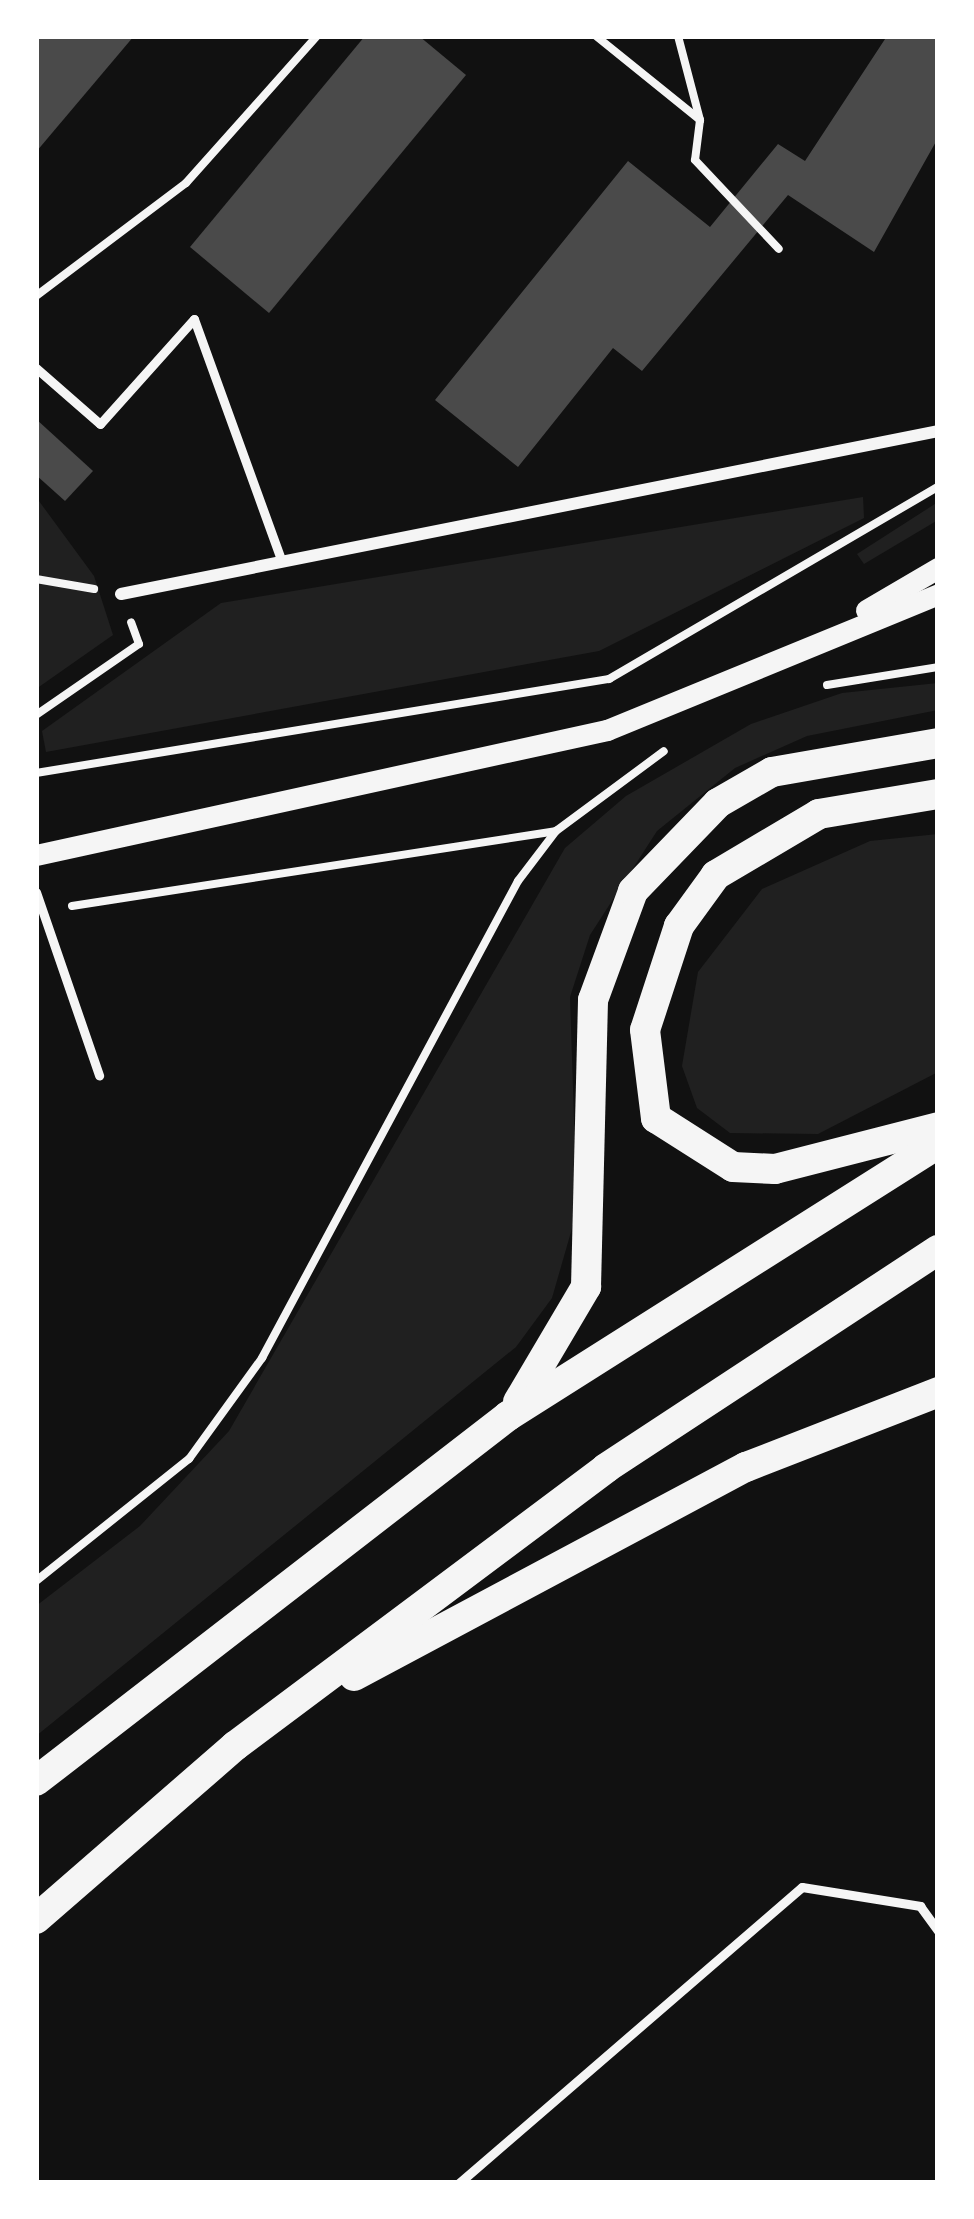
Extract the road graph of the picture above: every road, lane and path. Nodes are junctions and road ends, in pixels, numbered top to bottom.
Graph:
1 (317, 36) edge
2 (596, 36) edge
3 (678, 36) edge
4 (700, 120) junction
5 (779, 249) dead end
6 (36, 296) edge
7 (36, 368) edge
8 (938, 430) edge
9 (938, 487) edge
10 (280, 557) junction
11 (938, 568) edge
12 (36, 579) edge
13 (121, 594) junction
14 (938, 594) edge
15 (830, 631) junction
16 (938, 667) edge
17 (800, 692) dead end
18 (36, 715) edge
19 (938, 742) edge
20 (678, 744) dead end
21 (36, 773) edge
22 (938, 794) edge
23 (556, 831) junction
24 (36, 855) edge
25 (36, 892) edge
26 (43, 914) junction
27 (99, 1075) dead end
28 (938, 1127) edge
29 (938, 1144) edge
30 (938, 1250) edge
31 (938, 1392) edge
32 (508, 1416) junction
33 (36, 1581) edge
34 (235, 1746) junction
35 (36, 1781) edge
36 (36, 1919) edge
37 (938, 1931) edge
38 (459, 2183) edge

1 - 6 path
2 - 4 path
3 - 4 path
4 - 5 path
7 - 10 lane
8 - 10 street
9 - 21 path
10 - 13 street
11 - 15 street
12 - 13 path
13 - 18 path
14 - 15 street
15 - 24 street
16 - 17 path
19 - 32 main road
20 - 23 path
22 - 28 main road
23 - 26 path
23 - 33 path
25 - 26 lane
26 - 27 lane
29 - 32 main road
30 - 34 main road
31 - 34 main road
32 - 35 main road
34 - 36 main road
37 - 38 lane

